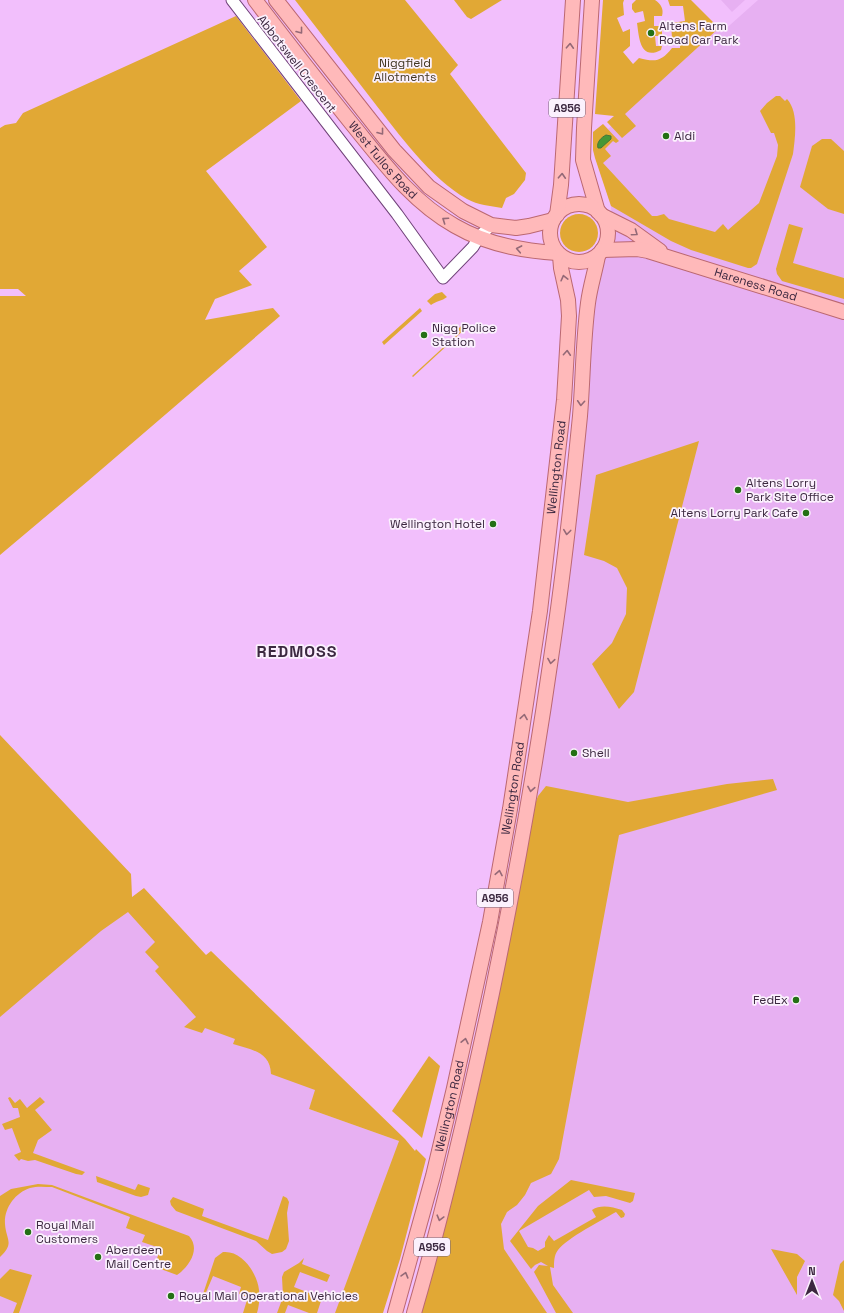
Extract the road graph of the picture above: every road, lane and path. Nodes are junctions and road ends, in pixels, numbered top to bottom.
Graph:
1 (232, 0) edge
2 (255, 0) edge
3 (276, 0) edge
4 (573, 0) edge
5 (592, 0) edge
6 (599, 213) junction
7 (555, 218) junction
8 (491, 225) junction
9 (480, 237) junction
10 (600, 253) junction
11 (559, 254) junction
12 (667, 257) junction
13 (844, 312) edge
14 (395, 1313) edge
15 (414, 1313) edge

1 - 9 street, Abbotswell Crescent
9 -> 2 main road, West Tullos Road
3 -> 8 main road, West Tullos Road
7 -> 4 main road, A956
5 - 6 main road, A956
6 - 7 main road
6 - 10 main road, A956
6 -> 12 main road, Hareness Road
7 - 8 main road, West Tullos Road
7 - 11 main road, A956
8 - 9 street
11 -> 9 main road, West Tullos Road
10 - 11 main road
10 - 12 main road, Hareness Road
10 -> 15 main road, Wellington Road / A956
14 -> 11 main road, Wellington Road / A956
12 - 13 main road, Hareness Road

